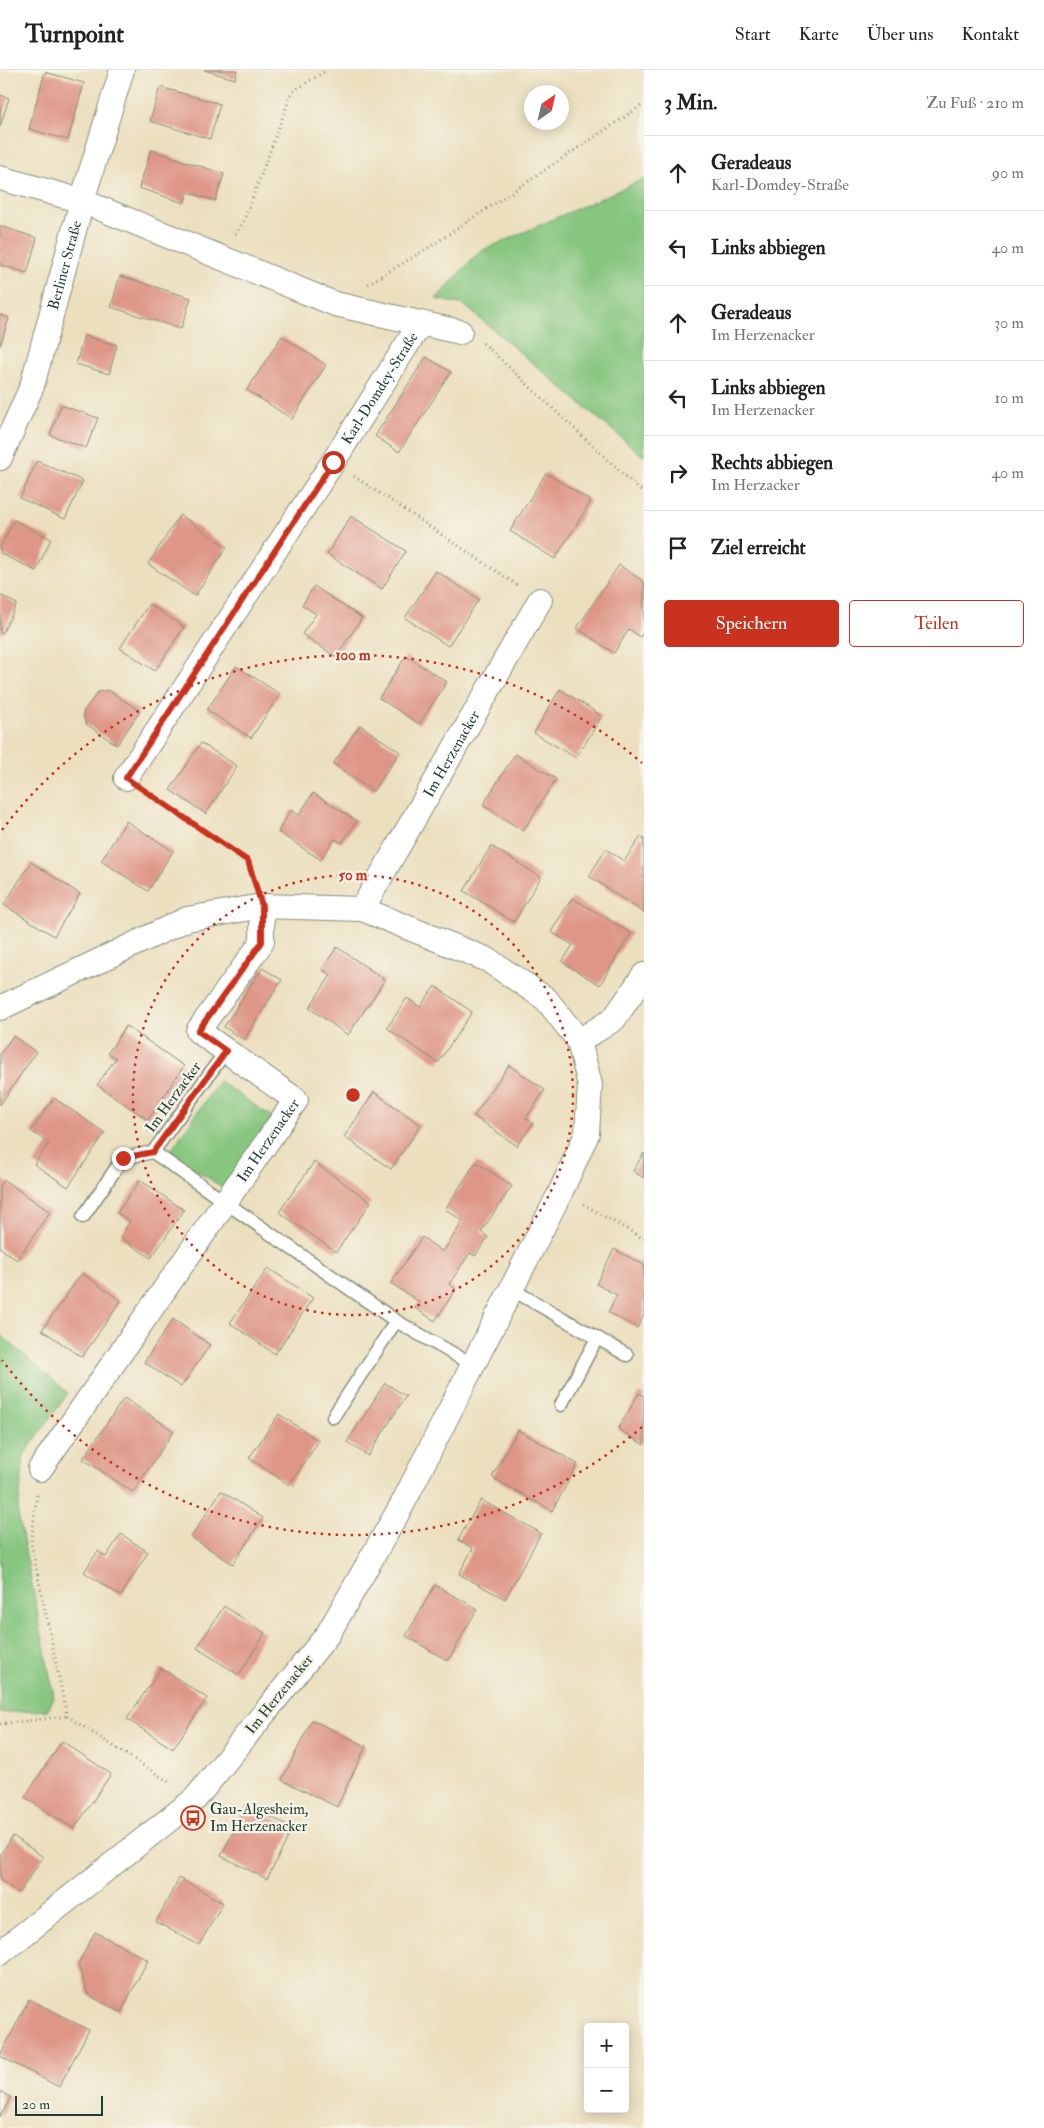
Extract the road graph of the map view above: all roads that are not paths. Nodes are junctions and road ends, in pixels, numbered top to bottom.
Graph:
1 (122, 70) edge
2 (0, 178) edge
3 (82, 201) junction
4 (420, 324) junction
5 (460, 332) road end
6 (0, 458) edge
7 (540, 600) road end
8 (126, 778) road end
9 (262, 906) junction
10 (362, 909) junction
11 (644, 975) edge
12 (0, 1008) edge
13 (579, 1042) junction
14 (226, 1051) junction
15 (153, 1152) junction
16 (225, 1202) junction
17 (83, 1217) dead end
18 (511, 1289) junction
19 (396, 1321) junction
20 (597, 1338) junction
21 (626, 1355) dead end
22 (473, 1365) junction
23 (561, 1405) dead end
24 (332, 1417) dead end
25 (40, 1469) road end
26 (0, 1953) edge

1 - 3 street, Berliner Straße
2 - 3 street, Karl-Domdey-Straße
3 - 4 street, Karl-Domdey-Straße
3 - 6 street, Berliner Straße
4 - 5 street, Karl-Domdey-Straße
4 - 8 street, Karl-Domdey-Straße
7 - 10 street, Im Herzenacker
9 - 10 street, Im Herzenacker
9 - 12 street, Im Herzenacker
9 - 14 street, Im Herzenacker
10 - 13 street, Im Herzenacker
11 - 13 street
13 - 18 street, Im Herzenacker
14 - 15 lane, Im Herzacker
14 - 16 street, Im Herzenacker
15 - 16 lane, Im Herzenacker
15 - 17 lane, Im Herzacker
16 - 19 lane, Im Herzenacker
16 - 25 street, Im Herzenacker
18 - 20 lane
18 - 22 street, Im Herzenacker
19 - 22 lane, Im Herzenacker
19 - 24 lane
20 - 21 lane
20 - 23 lane
22 - 26 street, Im Herzenacker

